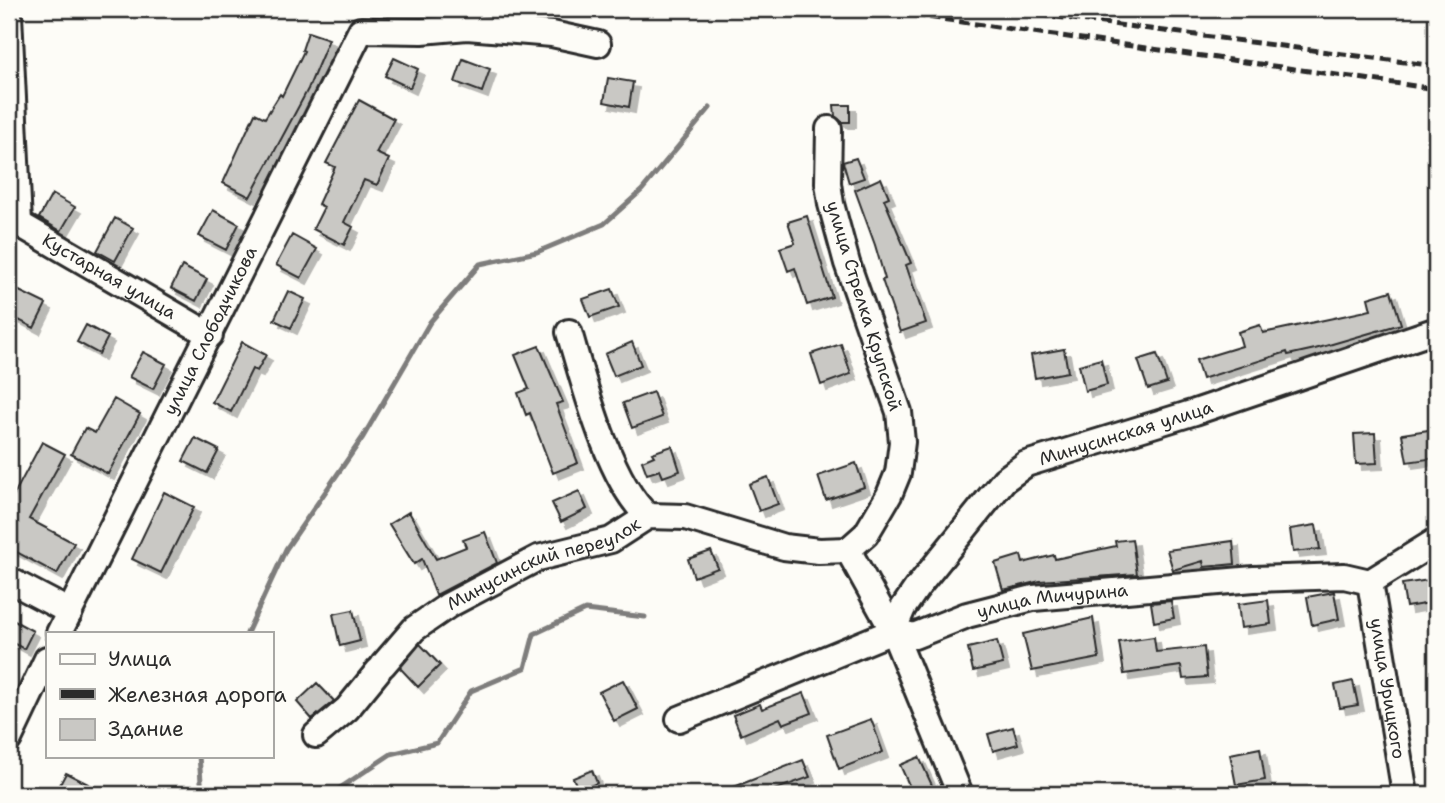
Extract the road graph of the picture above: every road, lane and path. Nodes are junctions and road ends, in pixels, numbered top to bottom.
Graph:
1 (9, 15) edge
2 (598, 44) dead end
3 (12, 90) edge
4 (829, 129) dead end
5 (14, 221) edge
6 (569, 332) dead end
7 (1431, 332) dead end
8 (210, 335) junction
9 (648, 516) junction
10 (1436, 541) edge
11 (848, 550) junction
12 (9, 580) edge
13 (1370, 582) junction
14 (64, 623) edge
15 (893, 631) junction
16 (46, 661) edge
17 (679, 719) dead end
18 (316, 734) dead end
19 (9, 739) edge
20 (960, 794) edge
21 (1405, 794) edge

1 - 3 street
2 - 8 street, улица Слободчикова
3 - 5 street
4 - 11 street, улица Стрелка Крупской
5 - 8 street, Кустарная улица
6 - 9 street
7 - 15 street, Минусинская улица
8 - 14 street, улица Слободчикова
9 - 11 street, Минусинский переулок
9 - 18 street, Минусинский переулок
10 - 13 street
11 - 15 street
12 - 14 street
13 - 15 street, улица Мичурина
13 - 21 street, улица Урицкого
15 - 17 street, улица Мичурина
15 - 20 street
16 - 19 street

